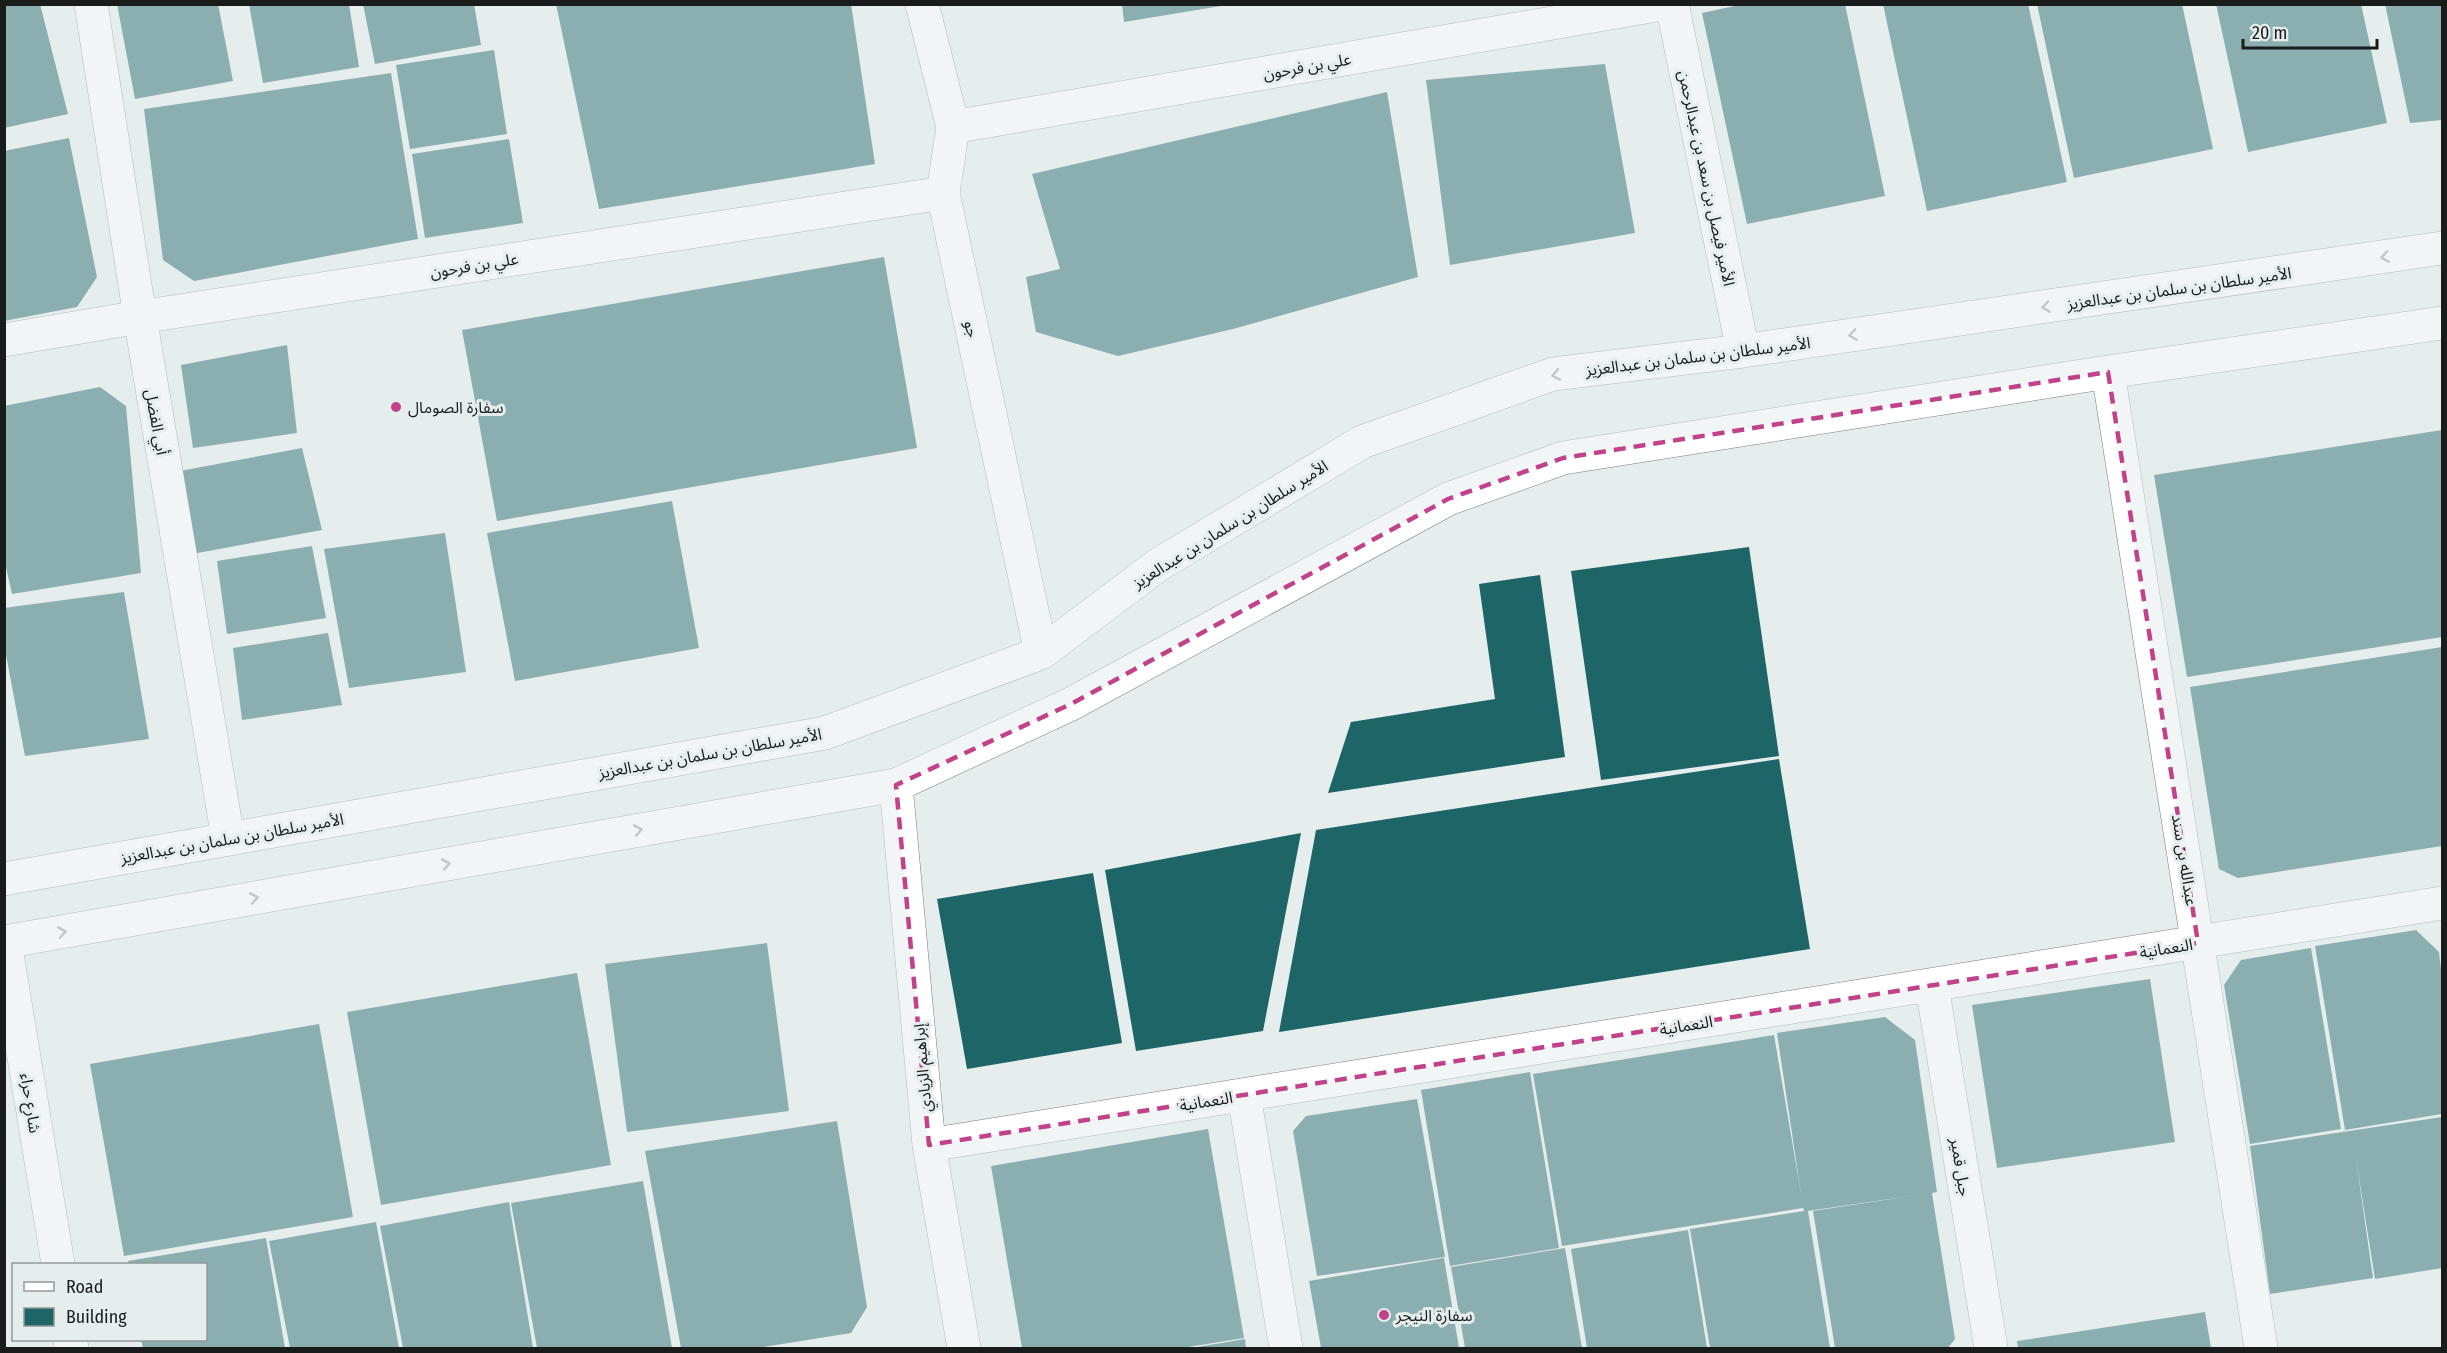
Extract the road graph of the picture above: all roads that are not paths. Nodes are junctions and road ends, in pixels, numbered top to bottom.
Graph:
1 (91, 4) edge
2 (922, 4) edge
3 (1662, 4) edge
4 (1672, 4) edge
5 (953, 127) junction
6 (943, 193) junction
7 (2442, 248) edge
8 (140, 317) junction
9 (2442, 323) edge
10 (4, 340) edge
11 (1743, 351) junction
12 (2108, 372) junction
13 (1041, 653) junction
14 (896, 785) junction
15 (228, 838) junction
16 (4, 879) edge
17 (2442, 903) edge
18 (5, 942) edge
19 (2198, 943) junction
20 (1932, 986) junction
21 (1244, 1095) junction
22 (929, 1145) junction
23 (58, 1263) edge
24 (964, 1348) edge
25 (1286, 1348) edge
26 (1991, 1348) edge
27 (2261, 1348) edge

1 - 8 street, أبي الفضل
2 - 5 street, جو
3 - 5 street, علي بن فرحون
4 - 11 street, الأمير فيصل بن سعد بن عبدالرحمن
5 - 6 street, جو
6 - 8 street, علي بن فرحون
6 - 13 street, جو
7 -> 11 street, الأمير سلطان بن سلمان بن عبدالعزيز
8 - 10 street, علي بن فرحون
8 - 15 street, أبي الفضل
9 - 12 street
11 -> 13 street, الأمير سلطان بن سلمان بن عبدالعزيز
12 - 14 street
12 - 19 street, عبدالله بن سند
13 - 15 street, الأمير سلطان بن سلمان بن عبدالعزيز
18 -> 14 street
14 - 22 street, إبراهيم الزيادي
15 - 16 street, الأمير سلطان بن سلمان بن عبدالعزيز
17 - 19 street, النعمانية
18 - 23 street, شارع حراء
19 - 20 street, النعمانية
19 - 27 street, عبدالله بن سند
20 - 21 street, النعمانية
20 - 26 street, جبل قمير
21 - 22 street, النعمانية
21 - 25 street
22 - 24 street, إبراهيم الزيادي

